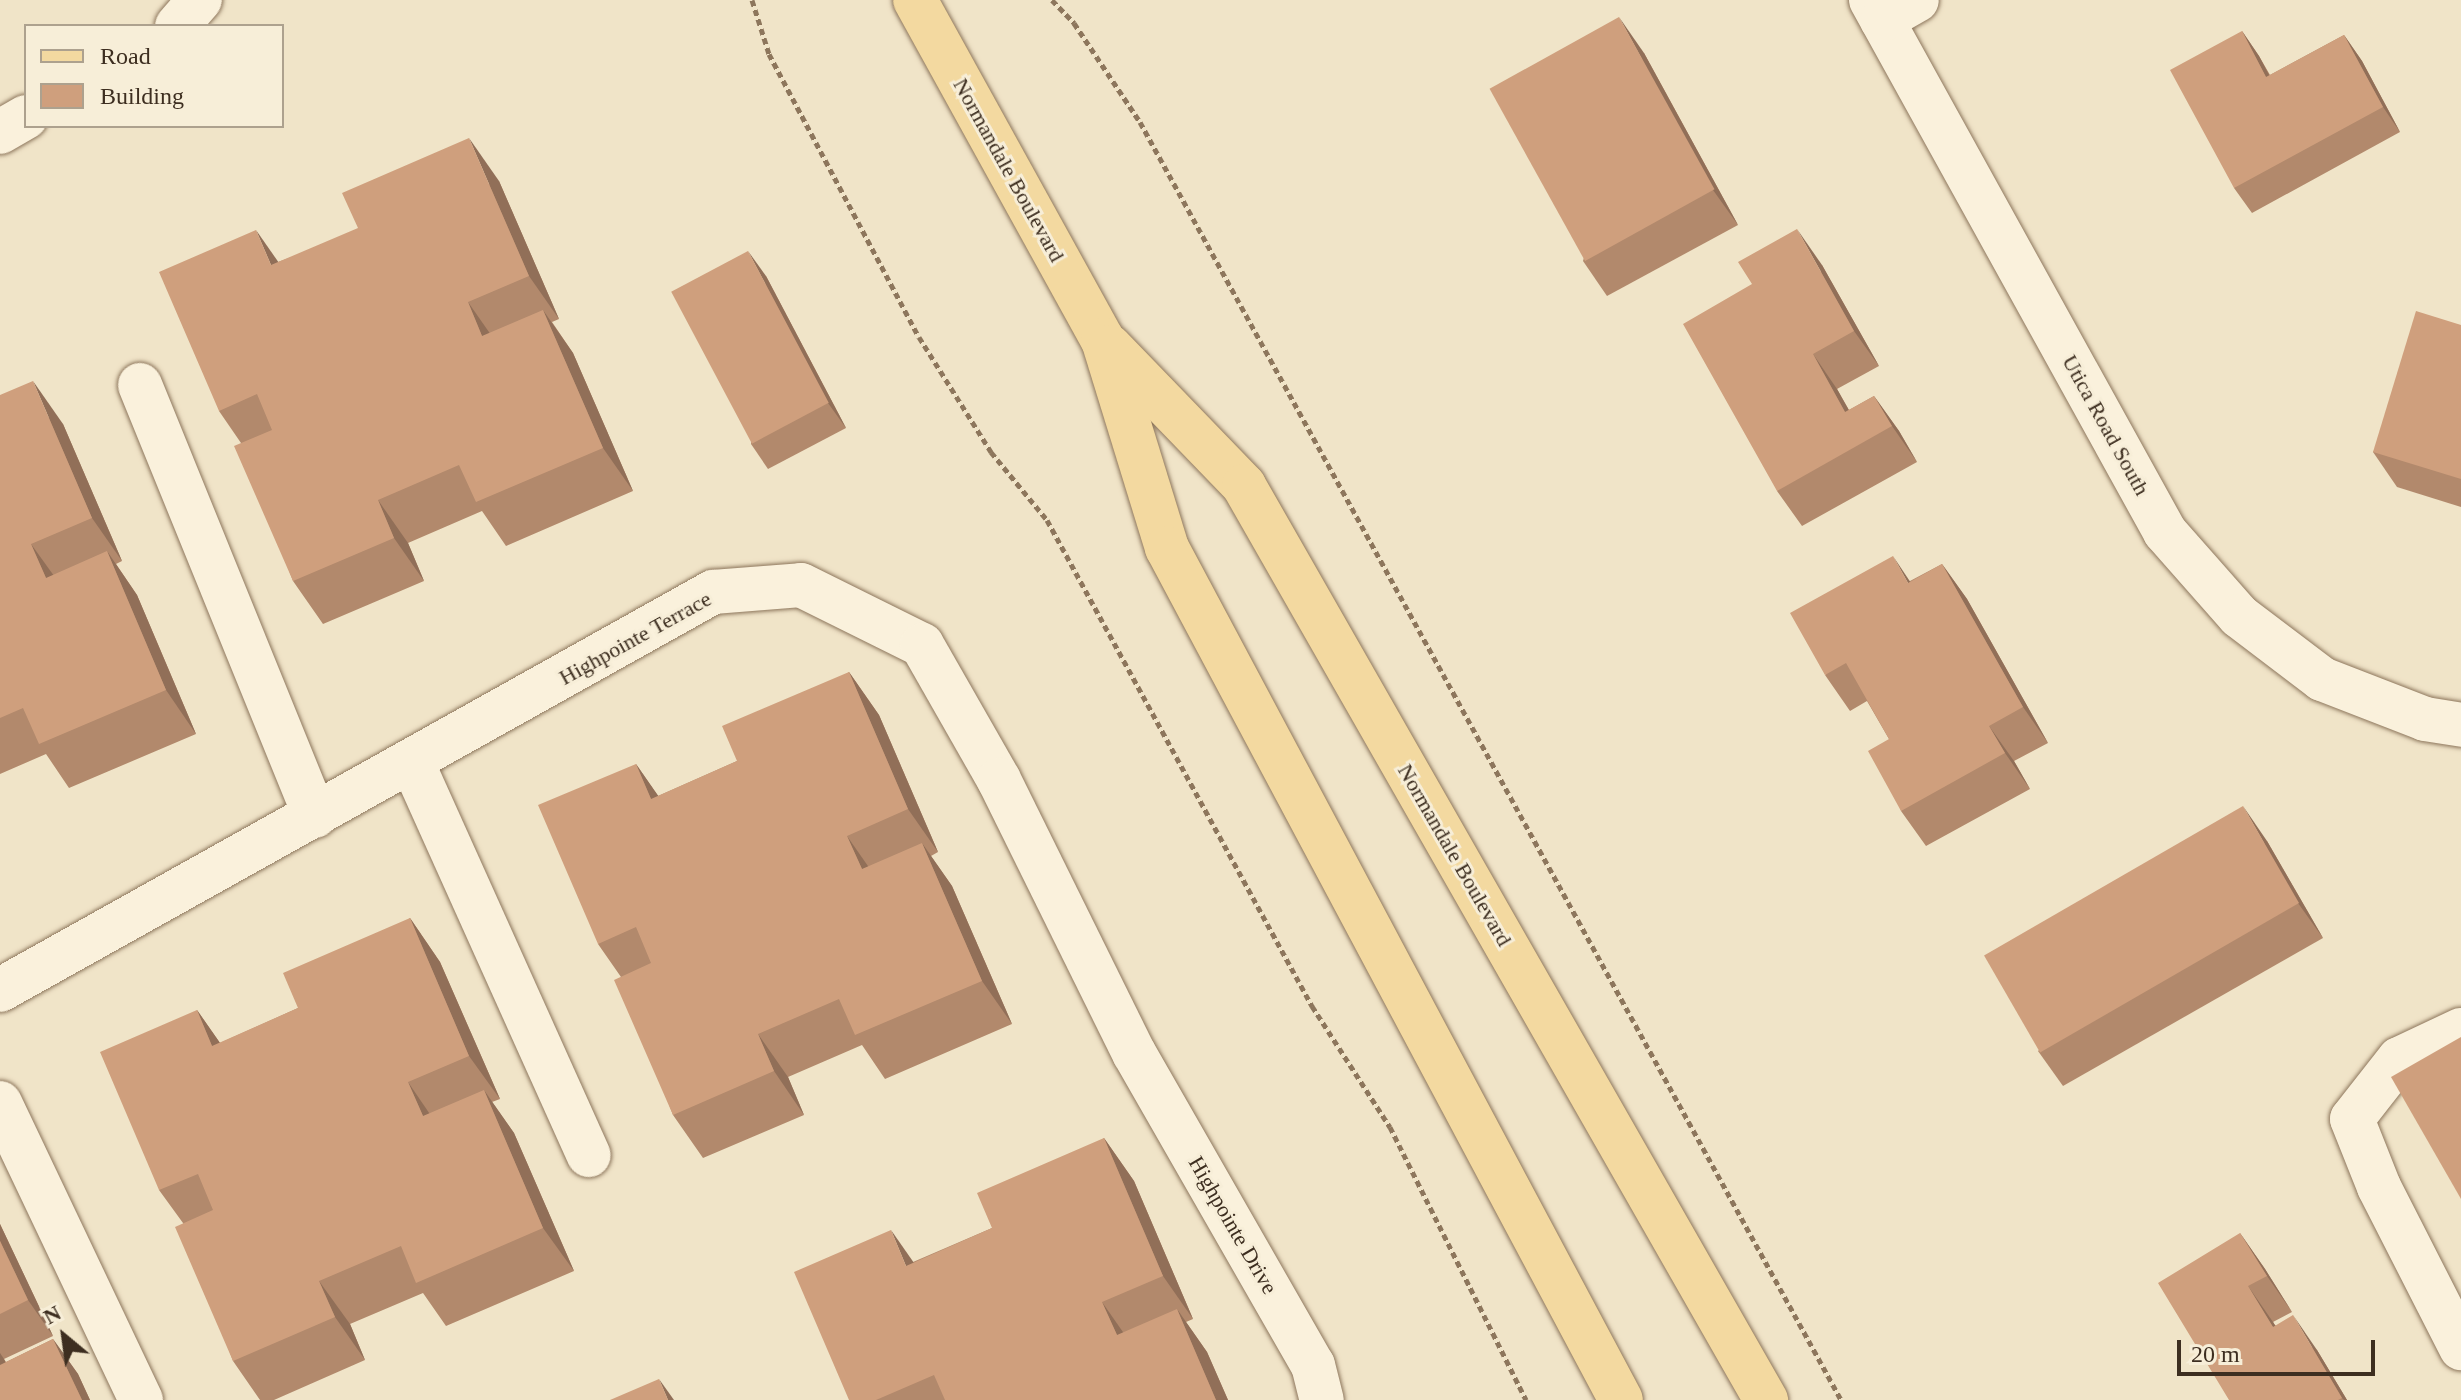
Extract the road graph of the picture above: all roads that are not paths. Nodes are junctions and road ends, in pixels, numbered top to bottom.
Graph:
1 (200, 0) edge
2 (915, 0) edge
3 (1890, 7) edge
4 (179, 24) edge
5 (24, 118) edge
6 (0, 132) edge
7 (1103, 340) junction
8 (140, 385) dead end
9 (2461, 725) edge
10 (412, 762) junction
11 (315, 816) junction
12 (0, 990) edge
13 (2461, 1030) edge
14 (1134, 1053) joint
15 (0, 1103) edge
16 (589, 1155) dead end
17 (2461, 1348) edge
18 (141, 1400) edge
19 (1322, 1400) edge
20 (1621, 1400) edge
21 (1766, 1400) edge

1 - 4 street
2 - 7 main road, Normandale Boulevard
3 - 9 street, Utica Road South
5 - 6 street
7 - 20 main road, Normandale Boulevard
7 - 21 main road, Normandale Boulevard
8 - 11 street
10 - 11 street, Highpointe Terrace
10 - 14 street, Highpointe Terrace
10 - 16 street
11 - 12 street, Highpointe Terrace
13 - 17 street
14 - 19 street, Highpointe Drive
15 - 18 street

